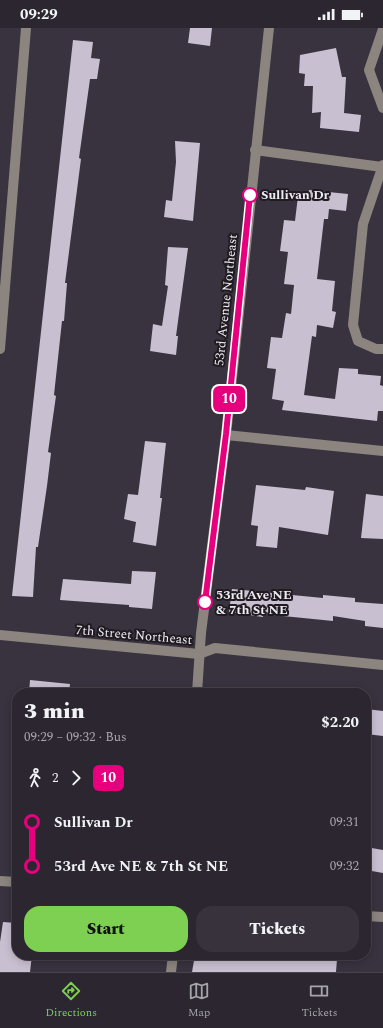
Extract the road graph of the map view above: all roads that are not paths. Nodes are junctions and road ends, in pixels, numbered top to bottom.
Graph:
1 (26, 28) edge
2 (269, 28) edge
3 (383, 29) edge
4 (383, 108) edge
5 (255, 150) junction
6 (383, 166) edge
7 (383, 348) edge
8 (0, 349) edge
9 (226, 434) junction
10 (383, 451) edge
11 (0, 635) edge
12 (199, 654) junction
13 (383, 665) edge
14 (196, 688) edge
15 (0, 881) edge
16 (12, 882) edge
17 (371, 916) edge
18 (383, 917) edge
19 (172, 960) edge
20 (171, 972) edge

1 - 8 street
2 - 5 street, 53rd Avenue Northeast
3 - 4 street
5 - 6 street
5 - 9 street, 53rd Avenue Northeast
6 - 7 street
9 - 10 street
9 - 12 street, 53rd Avenue Northeast
11 - 12 street, 7th Street Northeast
12 - 13 street, 7th Street Northeast
12 - 14 street, 53rd Avenue Northeast
15 - 16 street
17 - 18 street
19 - 20 street

